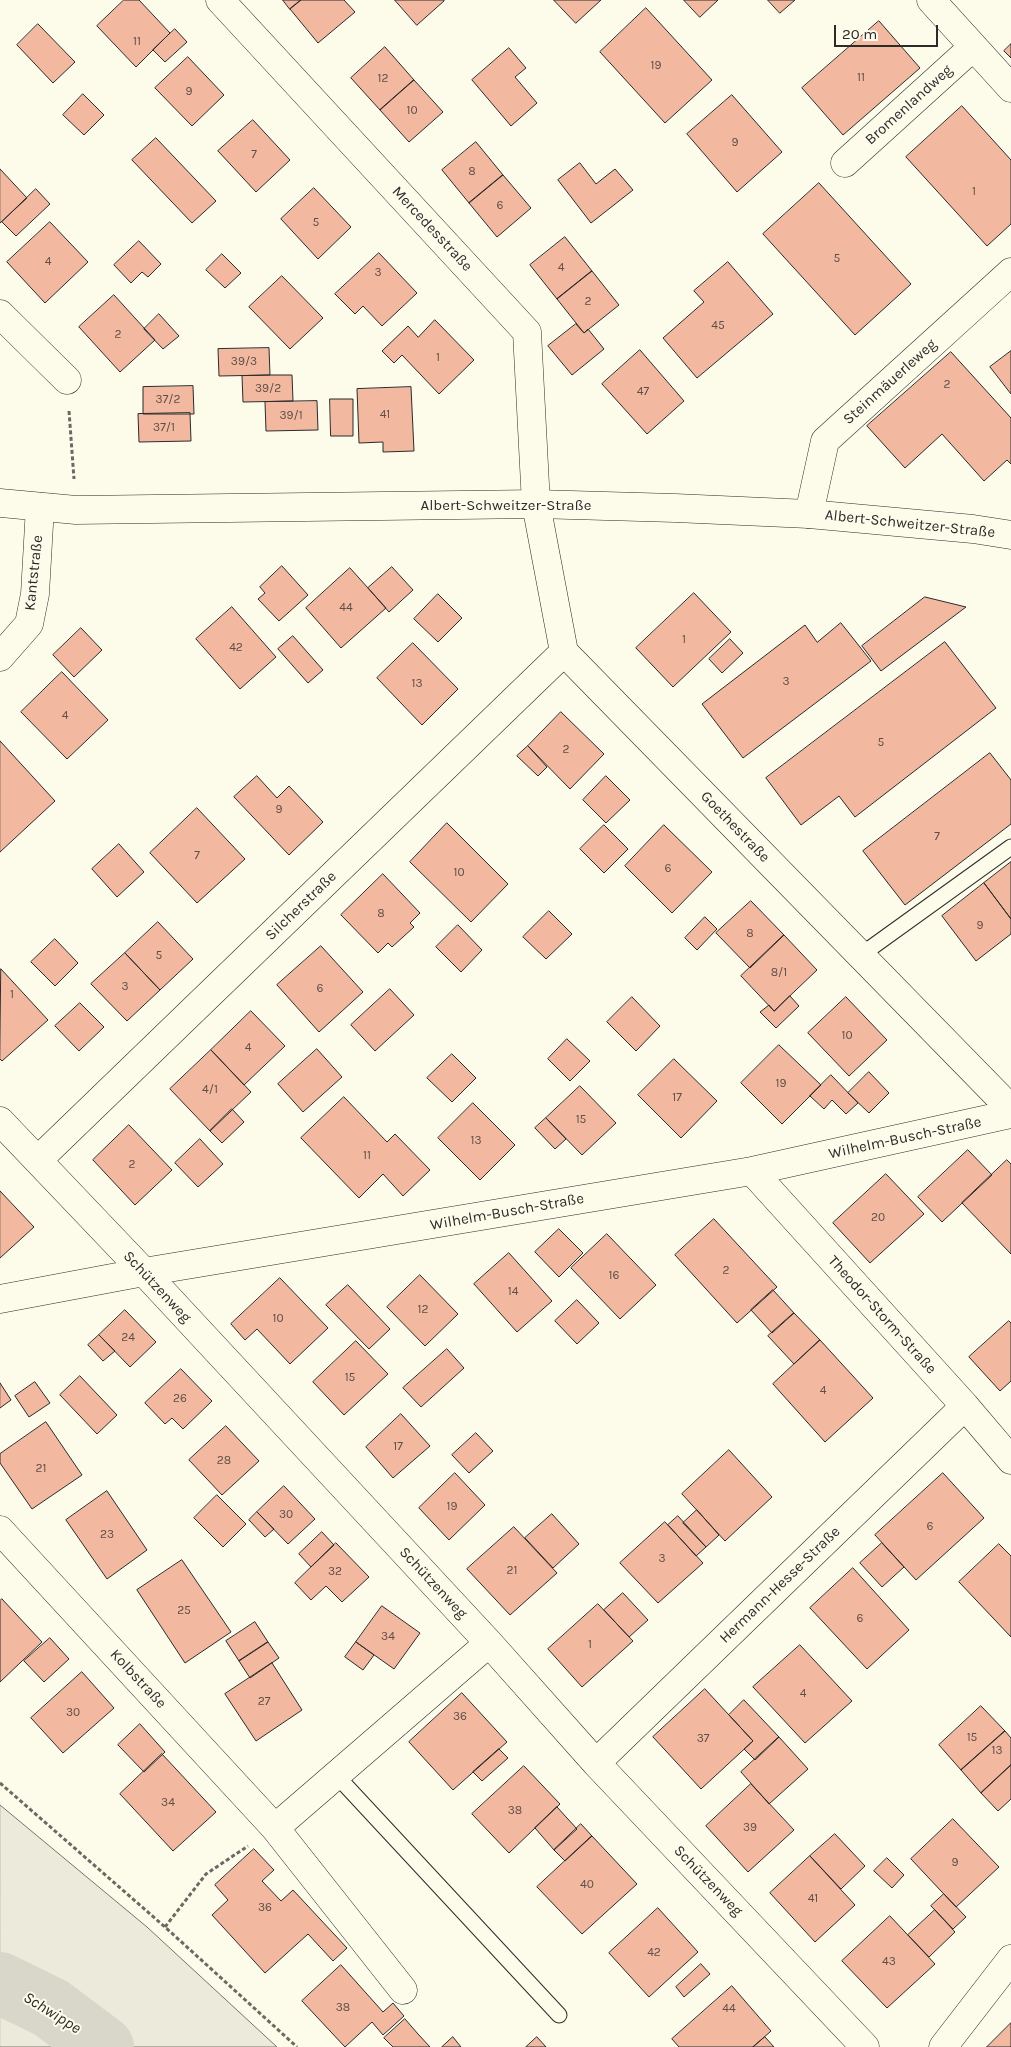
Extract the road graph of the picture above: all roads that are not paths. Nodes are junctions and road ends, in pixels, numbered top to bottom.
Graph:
1 (220, 0) edge
2 (931, 0) edge
3 (973, 47) junction
4 (1011, 88) edge
5 (845, 163) dead end
6 (1011, 272) edge
7 (0, 314) edge
8 (67, 380) road end
9 (0, 503) edge
10 (536, 504) junction
11 (40, 507) junction
12 (809, 514) junction
13 (1011, 535) edge
14 (564, 652) junction
15 (0, 657) edge
16 (1011, 847) edge
17 (861, 955) junction
18 (1011, 1109) edge
19 (1011, 1114) edge
20 (0, 1121) edge
21 (38, 1160) junction
22 (752, 1171) junction
23 (144, 1272) junction
24 (0, 1299) edge
25 (965, 1406) junction
26 (1011, 1460) edge
27 (0, 1530) edge
28 (488, 1643) junction
29 (596, 1763) junction
30 (336, 1775) junction
31 (275, 1828) junction
32 (1011, 1959) edge
33 (403, 1990) dead end
34 (559, 2015) dead end
35 (865, 2047) edge
36 (943, 2047) edge

1 - 10 street, Mercedesstraße
2 - 3 street
3 - 4 street
3 - 5 street, Bromenlandweg
6 - 12 street, Steinmäuerleweg
7 - 8 street
9 - 11 street, Albert-Schweitzer-Straße
10 - 11 street, Albert-Schweitzer-Straße
10 - 12 street, Albert-Schweitzer-Straße
10 - 14 street
11 - 15 street, Kantstraße
12 - 13 street, Albert-Schweitzer-Straße
14 - 17 street, Goethestraße
14 - 21 street, Silcherstraße
16 - 17 lane
17 - 18 street, Goethestraße
19 - 22 street, Wilhelm-Busch-Straße
20 - 21 street, Schützenweg
21 - 23 street, Schützenweg
22 - 23 street, Wilhelm-Busch-Straße
22 - 25 street, Theodor-Storm-Straße
23 - 24 street, Wilhelm-Busch-Straße
23 - 28 street, Schützenweg
25 - 26 street, Theodor-Storm-Straße
25 - 29 street, Hermann-Hesse-Straße
27 - 31 street, Kolbstraße
28 - 29 street, Schützenweg
28 - 30 street
29 - 35 street, Schützenweg
30 - 31 street
30 - 34 lane
31 - 33 street, Kolbstraße
32 - 36 street

